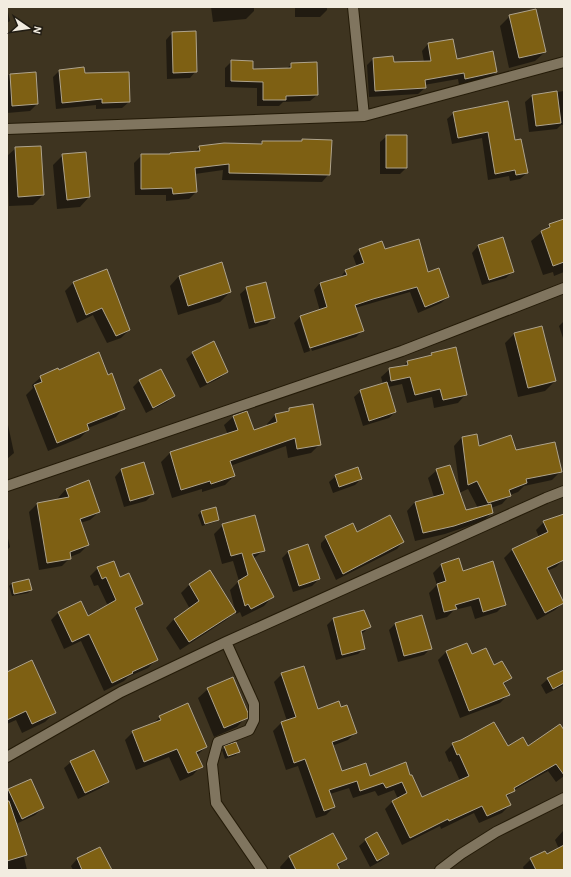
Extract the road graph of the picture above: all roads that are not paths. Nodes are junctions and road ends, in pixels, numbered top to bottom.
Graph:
1 (353, 7) edge
2 (564, 62) edge
3 (364, 116) junction
4 (7, 128) edge
5 (564, 288) edge
6 (7, 486) edge
7 (564, 491) edge
8 (226, 642) junction
9 (7, 757) edge
10 (564, 798) edge
11 (262, 870) edge
12 (440, 870) edge

1 - 3 street
2 - 3 street
3 - 4 street
5 - 6 street
7 - 8 street
8 - 9 street
8 - 11 street
10 - 12 street

